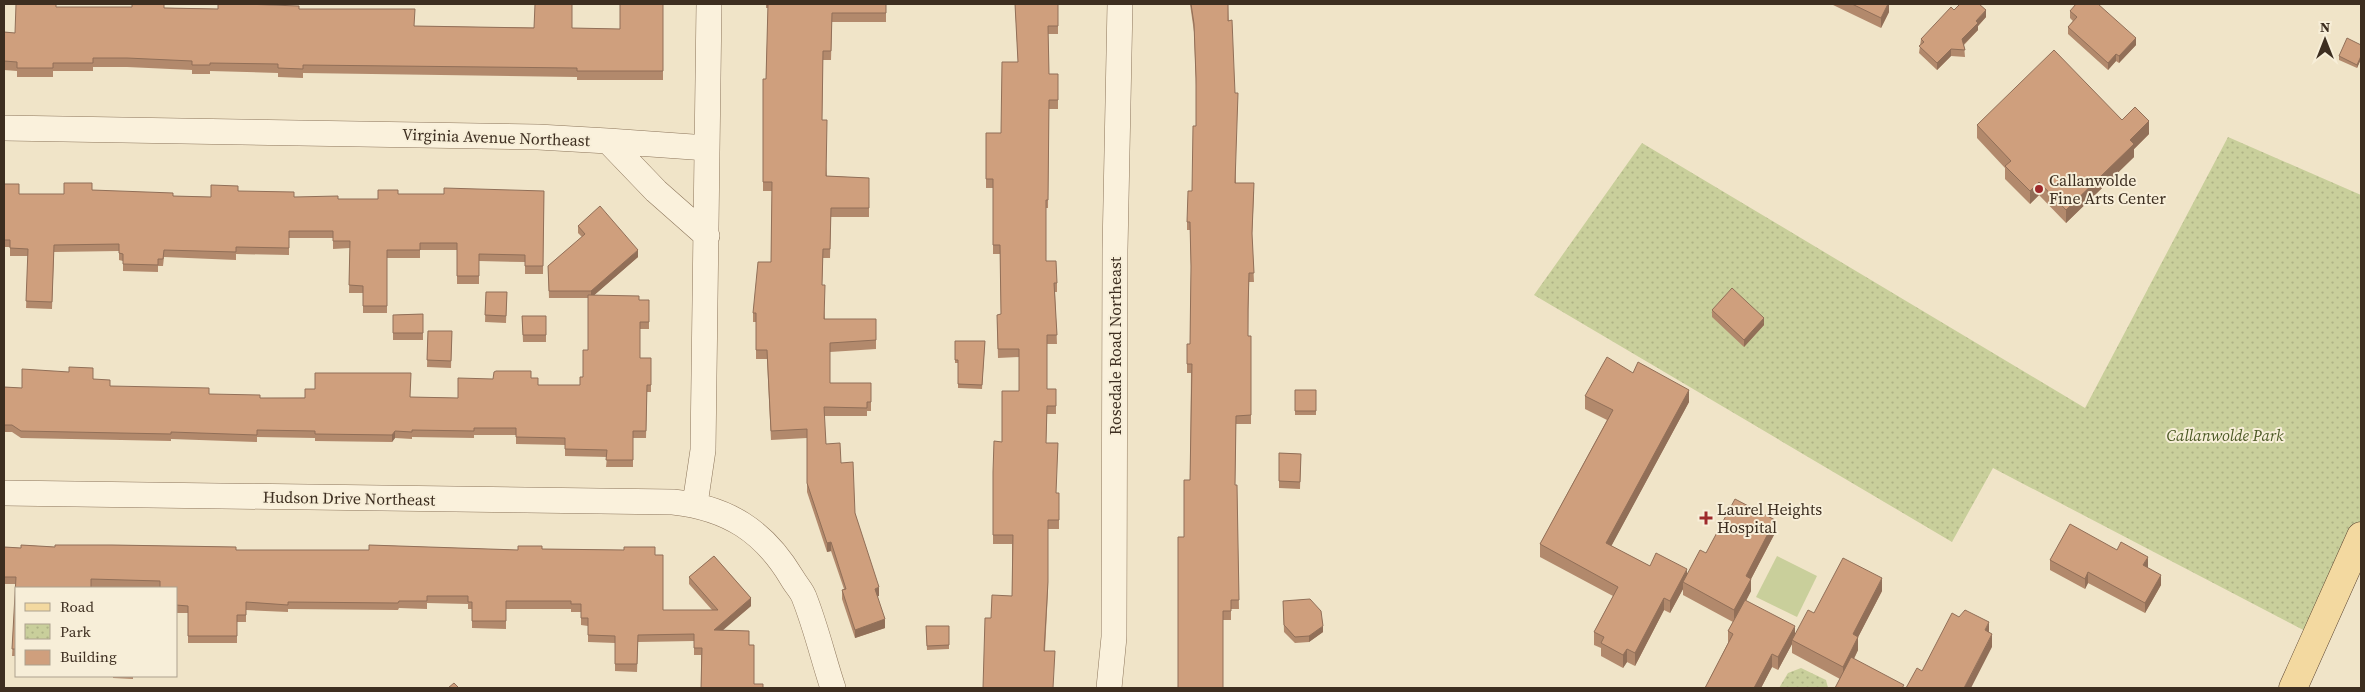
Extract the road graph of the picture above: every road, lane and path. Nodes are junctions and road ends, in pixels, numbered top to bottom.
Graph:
1 (710, 4) edge
2 (1120, 4) edge
3 (4, 128) edge
4 (608, 141) junction
5 (707, 148) junction
6 (706, 236) junction
7 (4, 493) edge
8 (695, 504) junction
9 (2361, 536) edge
10 (833, 688) edge
11 (1109, 688) edge
12 (2293, 688) edge

1 - 5 street
2 - 11 street, Rosedale Road Northeast
3 - 4 street, Virginia Avenue Northeast
4 - 5 street
4 - 6 street, Virginia Avenue Northeast
5 - 6 street
6 - 8 street
7 - 8 street, Hudson Drive Northeast
8 - 10 street
9 - 12 main road

